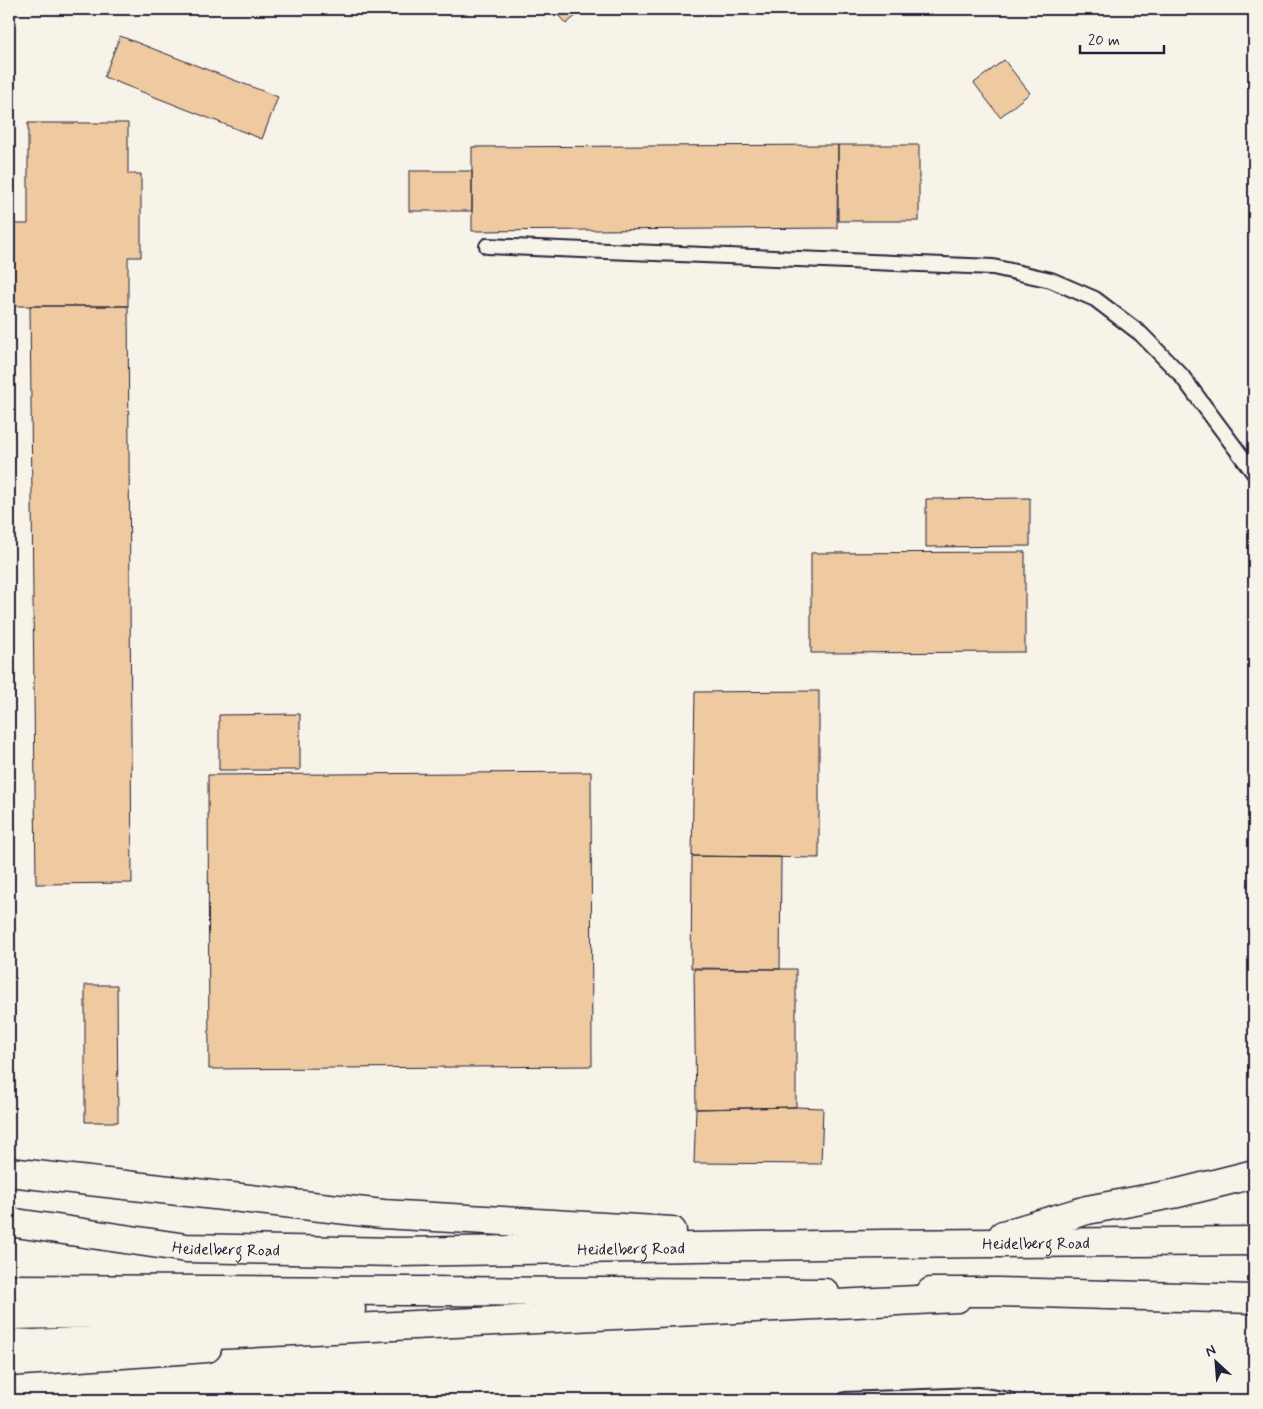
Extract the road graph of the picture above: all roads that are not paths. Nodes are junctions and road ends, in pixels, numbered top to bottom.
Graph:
1 (487, 246) dead end
2 (1254, 473) edge
3 (9, 1172) edge
4 (1254, 1174) edge
5 (9, 1222) edge
6 (1254, 1241) edge
7 (883, 1244) junction
8 (972, 1244) junction
9 (9, 1289) edge
10 (998, 1292) junction
11 (957, 1298) junction
12 (1254, 1299) edge
13 (9, 1315) edge
14 (9, 1343) edge
15 (9, 1362) edge
16 (845, 1400) edge
17 (1009, 1400) edge

1 - 2 lane
3 - 7 main road
4 - 8 main road
5 - 7 main road, Heidelberg Road
6 - 8 main road, Heidelberg Road
7 - 8 main road, Heidelberg Road
9 - 10 main road
10 - 11 main road
10 - 12 main road
11 - 13 main road
11 - 14 main road
11 - 15 main road
16 - 17 lane

